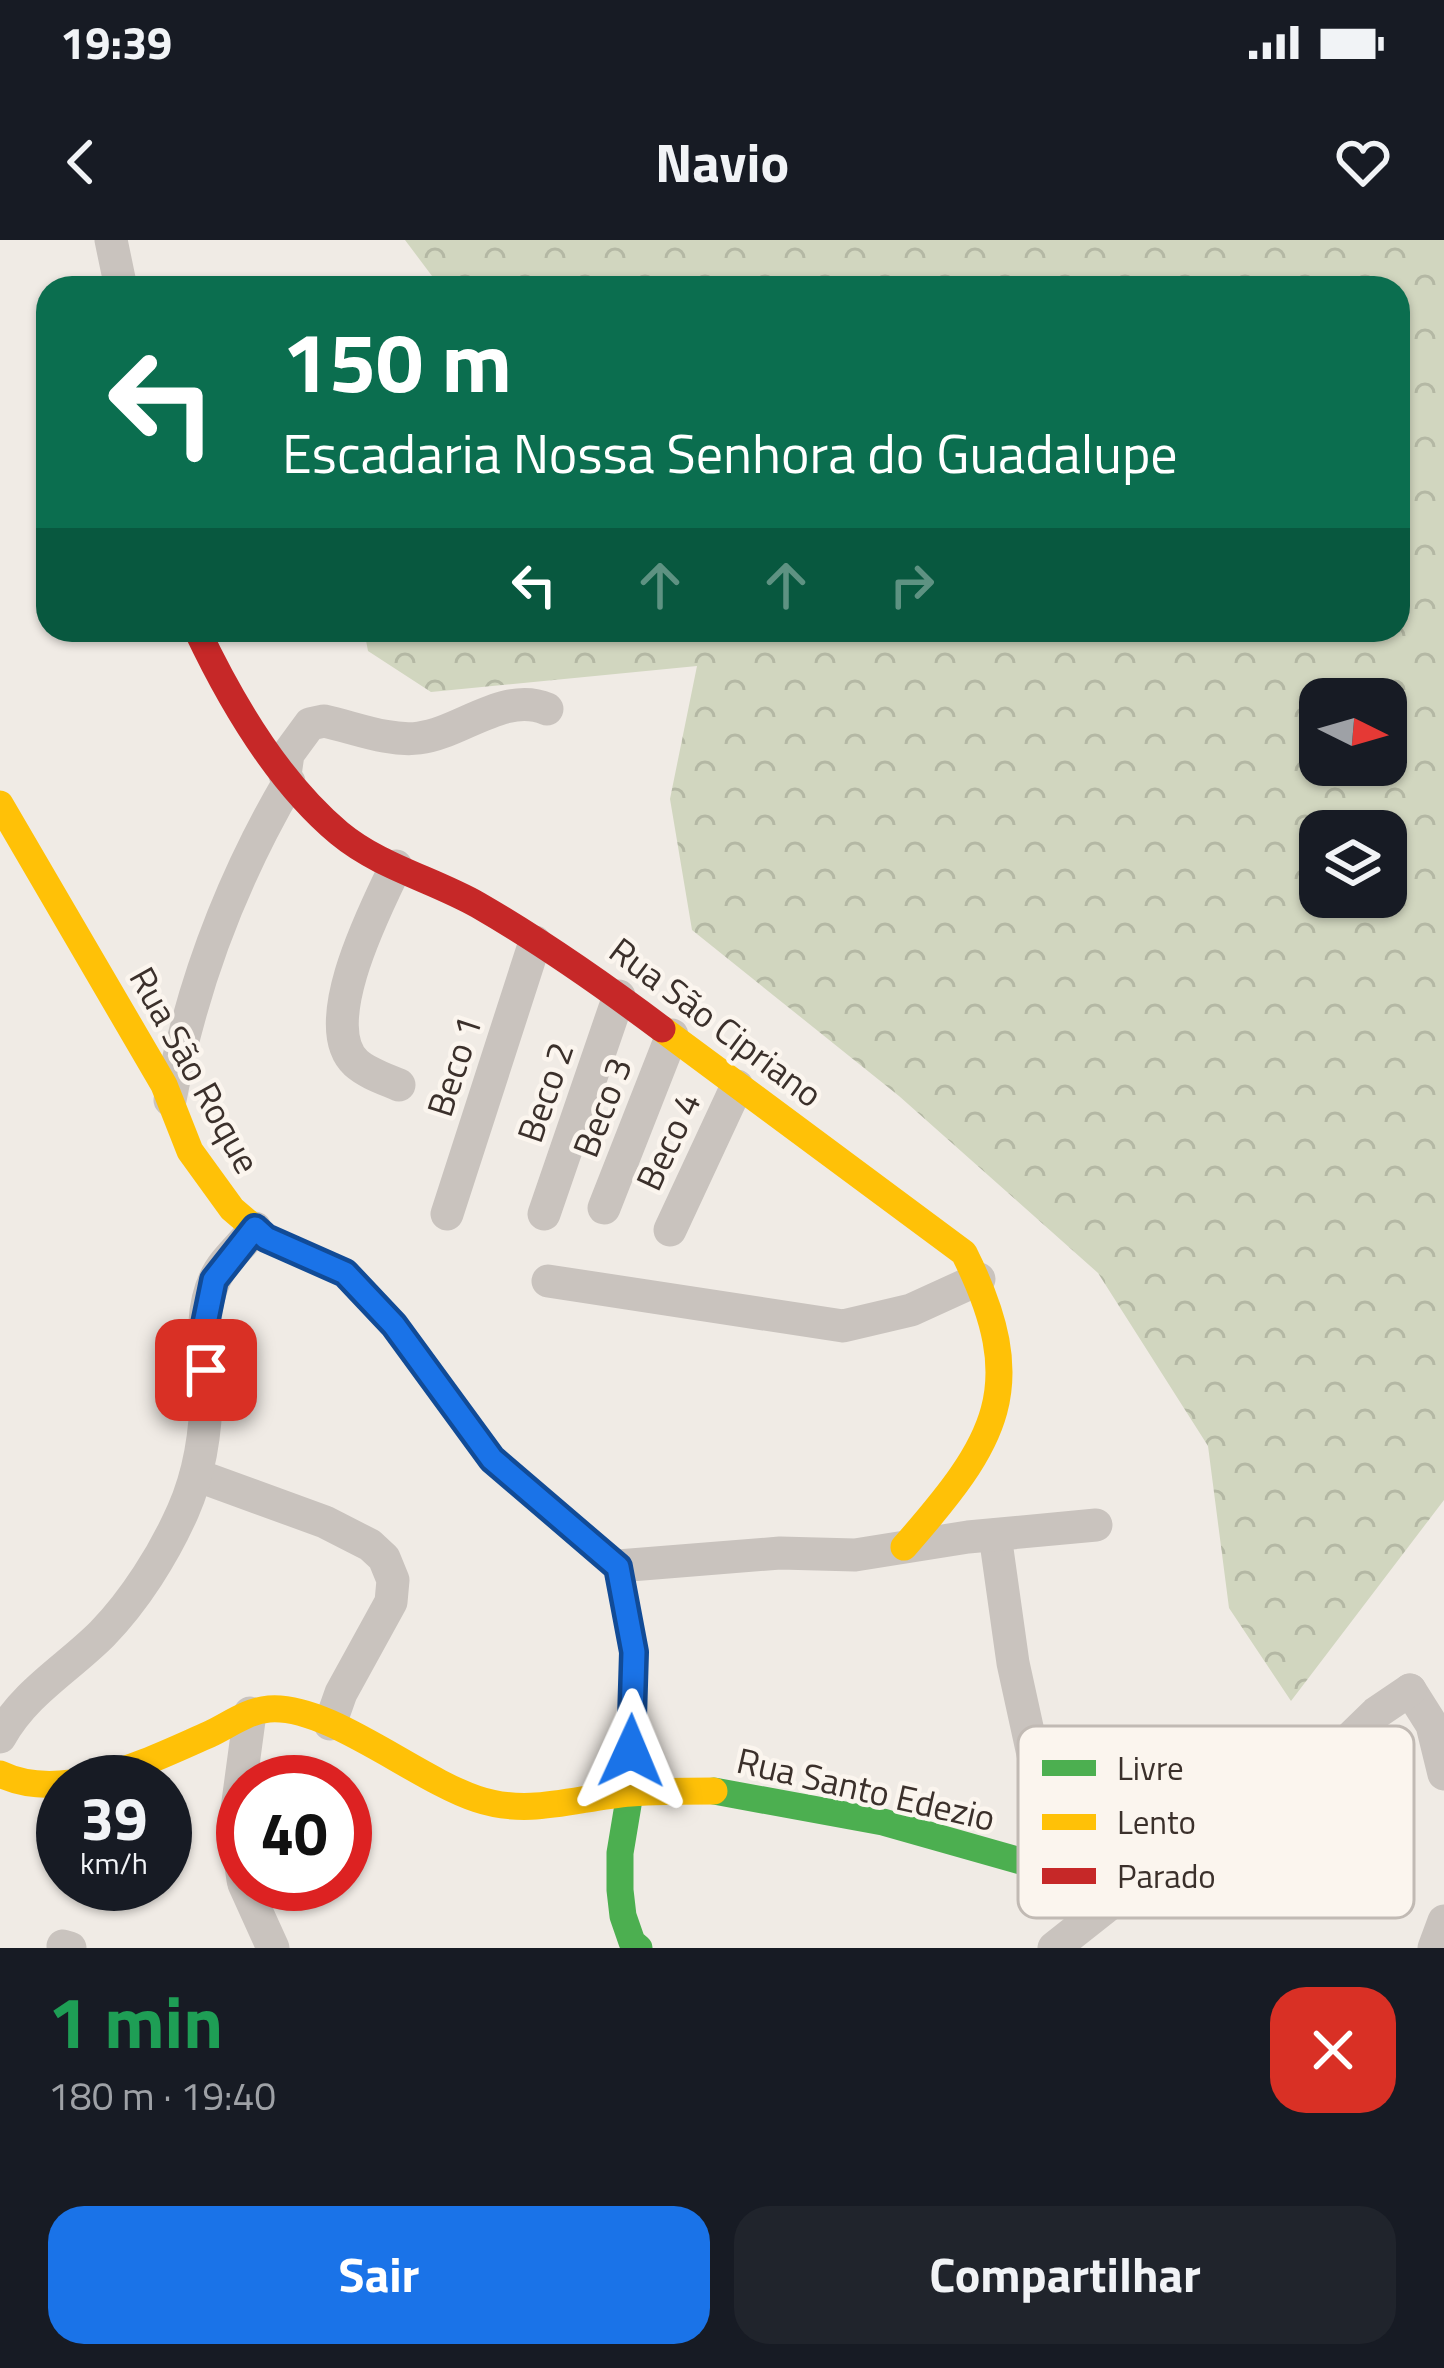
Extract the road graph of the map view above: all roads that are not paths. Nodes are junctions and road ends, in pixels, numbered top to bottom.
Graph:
1 (112, 240) edge
2 (120, 276) edge
3 (202, 642) edge
4 (547, 710) dead end
5 (287, 778) junction
6 (0, 804) edge
7 (396, 866) junction
8 (535, 942) junction
9 (620, 996) junction
10 (672, 1035) junction
11 (399, 1084) dead end
12 (737, 1086) junction
13 (170, 1100) junction
14 (604, 1208) dead end
15 (447, 1214) dead end
16 (544, 1214) dead end
17 (255, 1228) junction
18 (670, 1230) dead end
19 (979, 1280) junction
20 (548, 1281) dead end
21 (196, 1475) junction
22 (1096, 1525) dead end
23 (994, 1535) junction
24 (904, 1547) junction
25 (618, 1567) junction
26 (1410, 1690) junction
27 (1444, 1692) edge
28 (250, 1713) junction
29 (330, 1724) junction
30 (1027, 1726) edge
31 (1364, 1726) edge
32 (0, 1737) edge
33 (244, 1755) edge
34 (0, 1774) edge
35 (1444, 1774) edge
36 (630, 1793) junction
37 (1018, 1860) edge
38 (257, 1911) edge
39 (1084, 1918) edge
40 (1444, 1921) edge
41 (274, 1948) edge
42 (639, 1948) edge
43 (1054, 1948) edge
44 (1434, 1948) edge

1 - 2 street
3 - 5 street, Rua São Cipriano
4 - 5 street
5 - 7 street, Rua São Cipriano
5 - 13 street
6 - 13 street, Rua São Roque
7 - 8 street, Rua São Cipriano
7 - 11 street
8 - 9 street, Rua São Cipriano
8 - 15 street, Beco 1
9 - 10 street, Rua São Cipriano
9 - 16 street, Beco 2
10 - 12 street, Rua São Cipriano
10 - 14 street, Beco 3
12 - 18 street, Beco 4
12 - 19 street, Rua São Cipriano
13 - 17 street, Rua São Roque
17 - 21 street
17 - 25 street, Rua São Roque
19 - 20 street
19 - 24 street, Rua São Cipriano
21 - 29 street
21 - 32 street
22 - 23 street
23 - 24 street
23 - 30 street
24 - 25 street
25 - 36 street
26 - 27 street
26 - 31 street
26 - 35 street
28 - 29 street, Rua Santo Edezio
28 - 33 street
28 - 34 street
29 - 36 street, Rua Santo Edezio
36 - 37 street, Rua Santo Edezio
36 - 42 street
38 - 41 street
39 - 43 street
40 - 44 street

